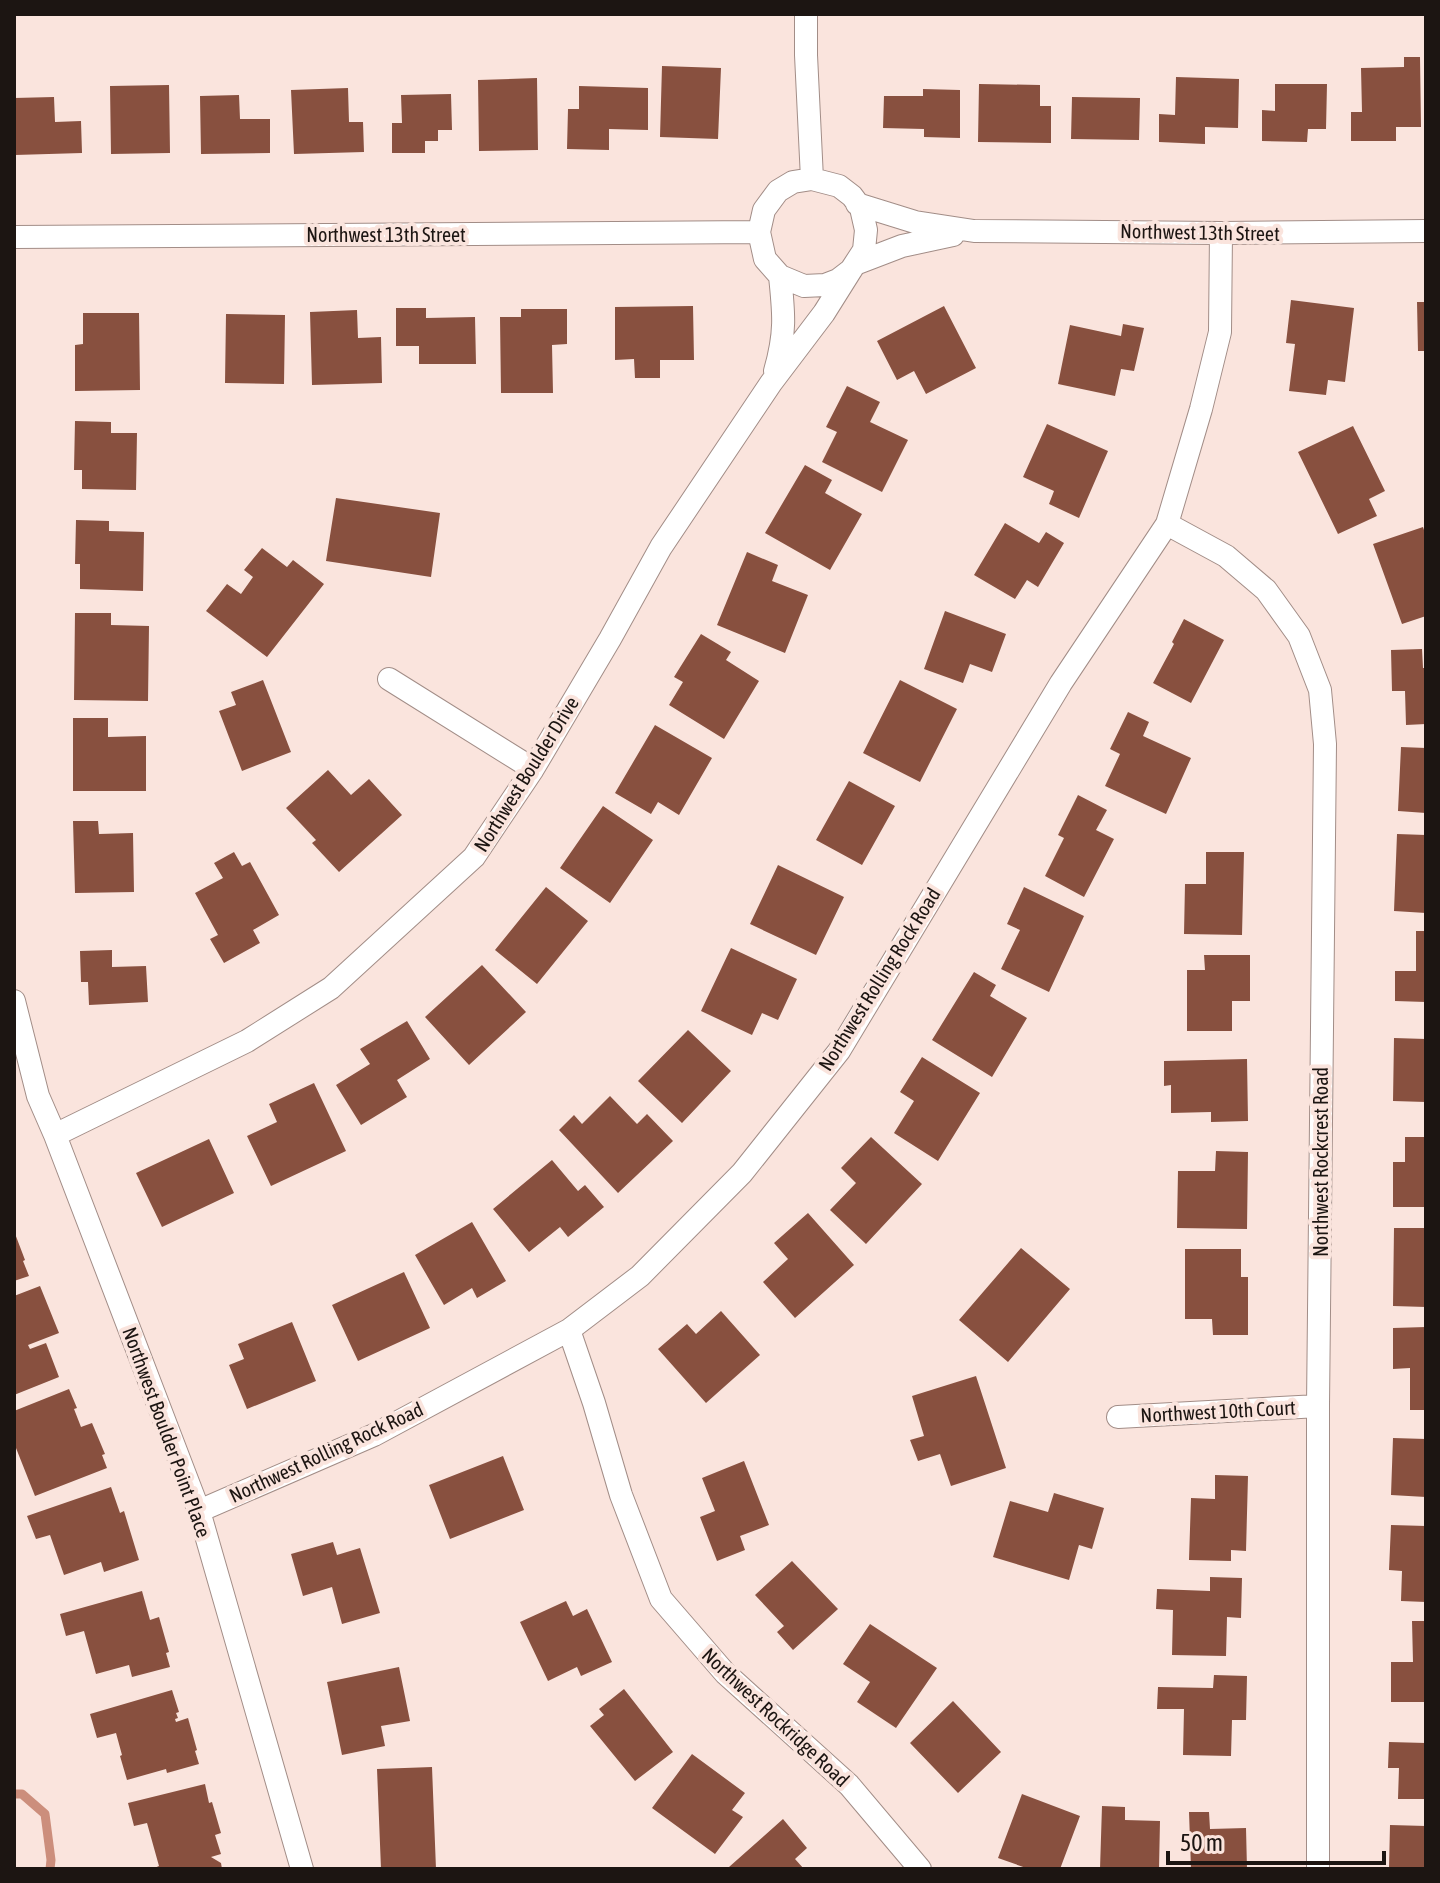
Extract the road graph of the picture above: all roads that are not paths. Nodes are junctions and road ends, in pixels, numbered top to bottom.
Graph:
1 (806, 14) edge
2 (812, 179) junction
3 (857, 204) junction
4 (974, 231) junction
5 (1426, 231) edge
6 (759, 232) junction
7 (1221, 233) junction
8 (14, 237) edge
9 (853, 267) junction
10 (780, 276) junction
11 (771, 383) junction
12 (1167, 524) junction
13 (389, 679) dead end
14 (533, 769) junction
15 (14, 1001) edge
16 (55, 1135) junction
17 (569, 1330) junction
18 (1318, 1406) junction
19 (1118, 1417) dead end
20 (199, 1511) junction
21 (302, 1869) edge
22 (920, 1869) edge
23 (1318, 1869) edge

1 - 2 street
2 - 3 street
2 - 6 street
3 - 4 street, Northwest 13th Street
3 - 9 street
4 - 7 street, Northwest 13th Street
4 - 9 street, Northwest 13th Street
5 - 7 street, Northwest 13th Street
6 - 8 street, Northwest 13th Street
6 - 10 street
7 - 12 street, Northwest Rolling Rock Road
9 - 10 street
9 - 11 street, Northwest Boulder Drive
10 - 11 street, Northwest Boulder Drive
11 - 14 street, Northwest Boulder Drive
12 - 17 street, Northwest Rolling Rock Road
12 - 18 street, Northwest Rockcrest Road
13 - 14 street
14 - 16 street, Northwest Boulder Drive
15 - 16 street, Northwest Boulder Point Place
16 - 20 street, Northwest Boulder Point Place
17 - 20 street, Northwest Rolling Rock Road
17 - 22 street, Northwest Rockridge Road
18 - 19 street, Northwest 10th Court
18 - 23 street, Northwest Rockcrest Road
20 - 21 street, Northwest Boulder Point Place

